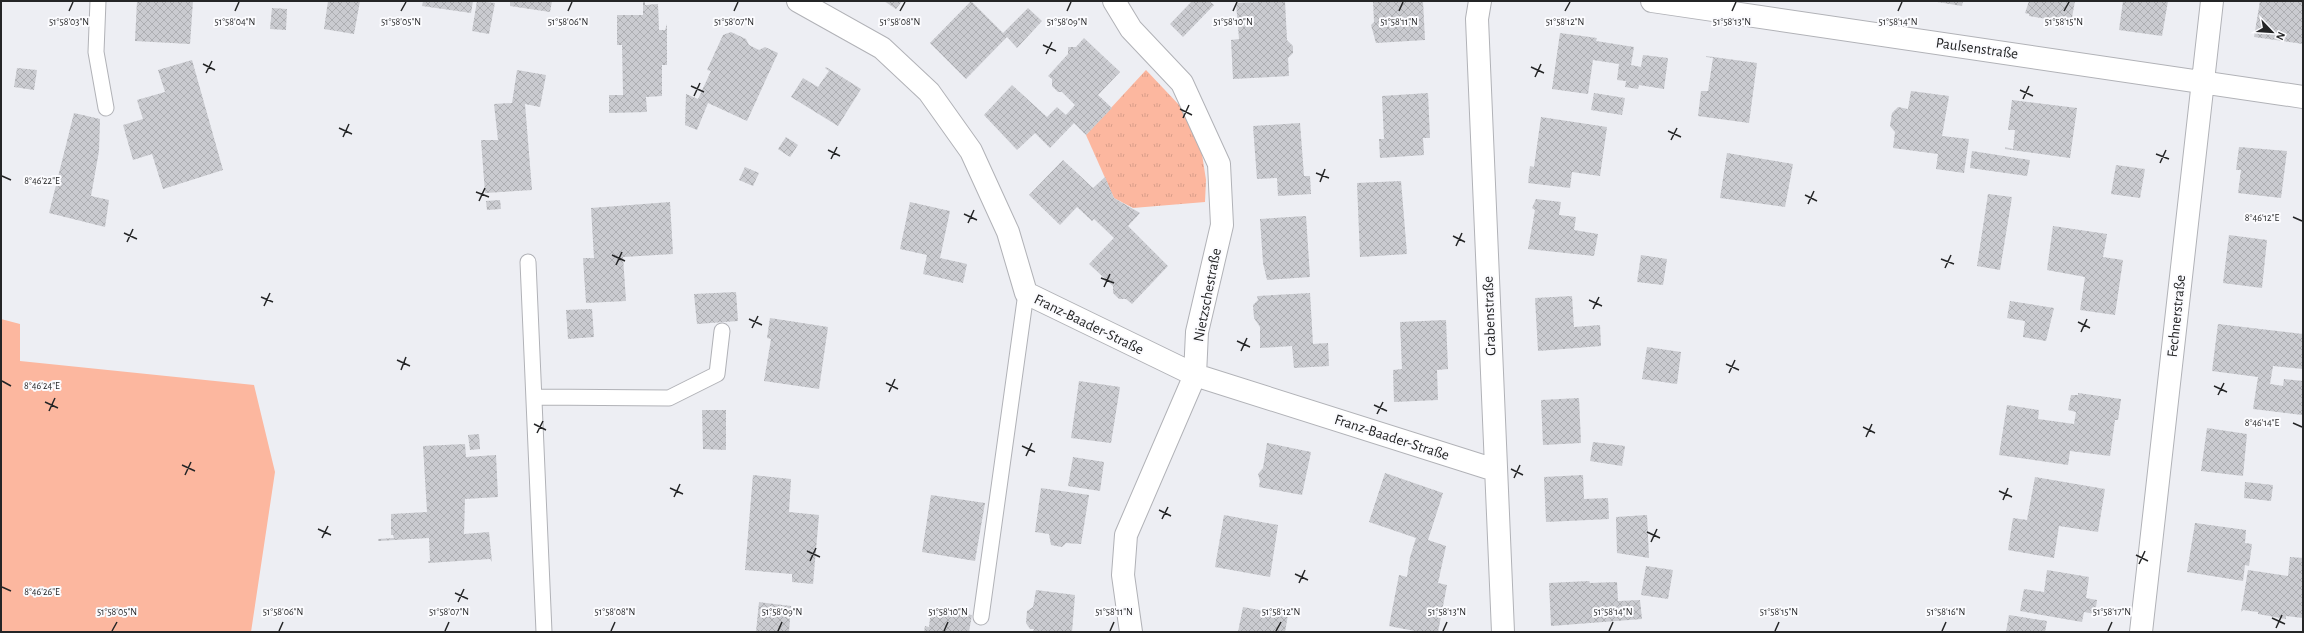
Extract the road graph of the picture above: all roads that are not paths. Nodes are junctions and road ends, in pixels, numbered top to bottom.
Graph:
1 (98, 1) edge
2 (798, 1) edge
3 (1114, 1) edge
4 (1480, 1) edge
5 (1652, 1) edge
6 (2212, 1) edge
7 (2202, 80) junction
8 (2303, 96) edge
9 (106, 108) dead end
10 (528, 262) dead end
11 (1026, 293) junction
12 (722, 332) dead end
13 (1195, 375) junction
14 (535, 397) junction
15 (1495, 470) junction
16 (981, 617) dead end
17 (544, 632) edge
18 (1131, 632) edge
19 (1503, 632) edge
20 (2141, 632) edge

1 - 9 lane
2 - 11 street, Franz-Baader-Straße
3 - 13 street, Nietzschestraße
4 - 15 street, Grabenstraße
5 - 7 street, Paulsenstraße
6 - 7 street, Fechnerstraße
7 - 8 street, Paulsenstraße
7 - 20 street, Fechnerstraße
10 - 14 lane
11 - 13 street, Franz-Baader-Straße
11 - 16 lane
12 - 14 lane
13 - 15 street, Franz-Baader-Straße
13 - 18 street, Nietzschestraße
14 - 17 lane
15 - 19 street, Grabenstraße

